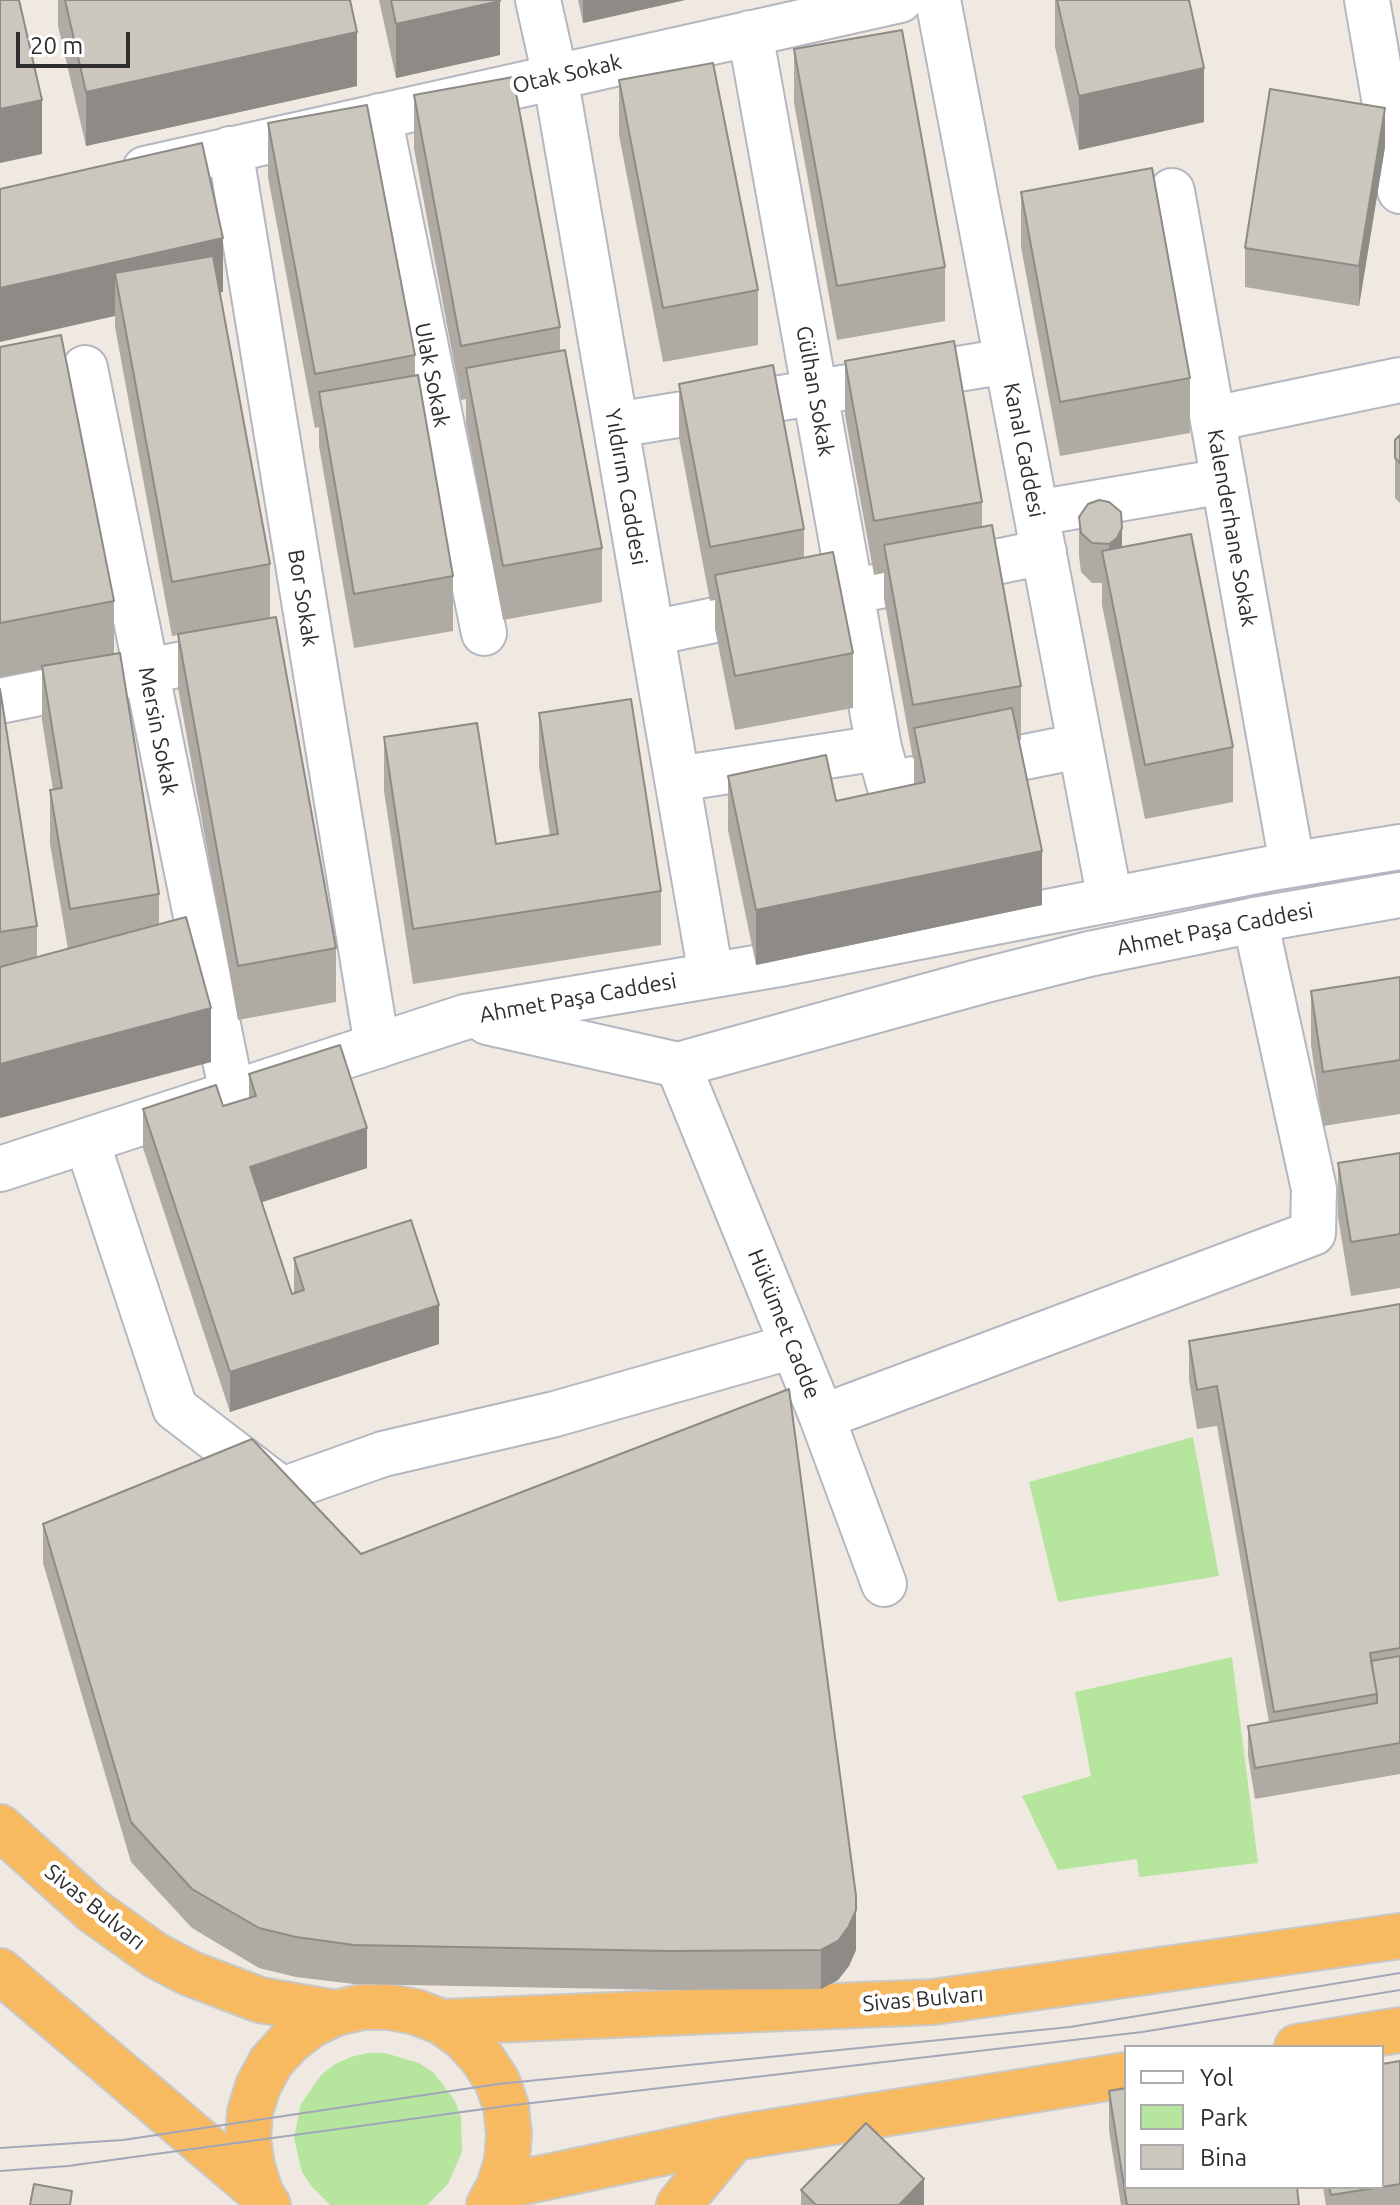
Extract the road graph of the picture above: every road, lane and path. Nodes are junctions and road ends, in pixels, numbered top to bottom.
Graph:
1 (538, 0) edge
2 (900, 0) edge
3 (938, 0) edge
4 (1367, 0) edge
5 (750, 33) junction
6 (555, 76) junction
7 (379, 116) junction
8 (230, 149) junction
9 (107, 178) edge
10 (1172, 191) dead end
11 (1400, 191) edge
12 (1007, 361) junction
13 (85, 368) dead end
14 (1400, 380) edge
15 (815, 392) junction
16 (1213, 419) junction
17 (616, 425) junction
18 (1224, 481) junction
19 (1040, 532) junction
20 (851, 592) junction
21 (484, 633) dead end
22 (652, 633) junction
23 (310, 638) junction
24 (146, 671) junction
25 (0, 701) edge
26 (1080, 746) junction
27 (879, 748) junction
28 (677, 779) junction
29 (1400, 847) edge
30 (1292, 864) junction
31 (1400, 895) edge
32 (1110, 900) junction
33 (1255, 920) junction
34 (711, 975) junction
35 (465, 1017) junction
36 (377, 1046) junction
37 (678, 1065) junction
38 (232, 1094) junction
39 (87, 1142) junction
40 (0, 1169) edge
41 (1357, 1179) edge
42 (1314, 1189) junction
43 (793, 1346) junction
44 (822, 1417) junction
45 (884, 1584) dead end
46 (0, 1827) edge
47 (1400, 1936) edge
48 (0, 1971) edge
49 (336, 2013) junction
50 (442, 2022) junction
51 (1400, 2030) edge
52 (1309, 2045) edge
53 (1124, 2075) edge
54 (734, 2138) junction
55 (494, 2196) edge
56 (264, 2198) edge
57 (679, 2205) edge

1 - 6 street, Yıldırım Caddesi
2 - 5 street, Otak Sokak
3 - 12 street, Kanal Caddesi
4 - 11 street
5 - 6 street, Otak Sokak
5 - 15 street, Gülhan Sokak
6 - 7 street, Otak Sokak
6 - 17 street, Yıldırım Caddesi
7 - 8 street, Otak Sokak
7 - 21 street, Ulak Sokak
8 - 9 street, Otak Sokak
8 - 23 street, Bor Sokak
10 - 16 street, Kalenderhane Sokak
12 - 15 street
12 - 19 street, Kanal Caddesi
13 - 24 street, Mersin Sokak
14 - 16 street
15 - 17 street
15 - 20 street, Gülhan Sokak
16 - 18 street, Kalenderhane Sokak
17 - 22 street, Yıldırım Caddesi
18 - 19 street
18 - 30 street, Kalenderhane Sokak
19 - 20 street
19 - 26 street, Kanal Caddesi
20 - 22 street
20 - 27 street, Gülhan Sokak
22 - 28 street, Yıldırım Caddesi
23 - 24 street
23 - 36 street, Bor Sokak
24 - 25 street
24 - 38 street, Mersin Sokak
26 - 27 street, Gülhan Sokak
26 - 32 street, Kanal Caddesi
27 - 28 street
28 - 34 street, Yıldırım Caddesi
29 - 30 street, Ahmet Paşa Caddesi
30 - 32 street, Ahmet Paşa Caddesi
31 - 33 street, Ahmet Paşa Caddesi
32 - 34 street, Ahmet Paşa Caddesi
33 - 37 street, Ahmet Paşa Caddesi
33 - 42 street
34 - 35 street, Ahmet Paşa Caddesi
35 - 36 street
35 - 37 street, Ahmet Paşa Caddesi
36 - 38 street
37 - 43 street, Hükümet Cadde
38 - 39 street
39 - 40 street
39 - 43 street
41 - 42 street
42 - 44 street
43 - 44 street, Hükümet Cadde
44 - 45 street, Hükümet Cadde
46 - 49 highway, Sivas Bulvarı
47 - 50 highway, Sivas Bulvarı
48 - 56 highway
49 - 50 highway
49 - 56 highway
50 - 55 highway
51 - 52 highway
53 - 54 highway
54 - 55 highway
54 - 57 highway

